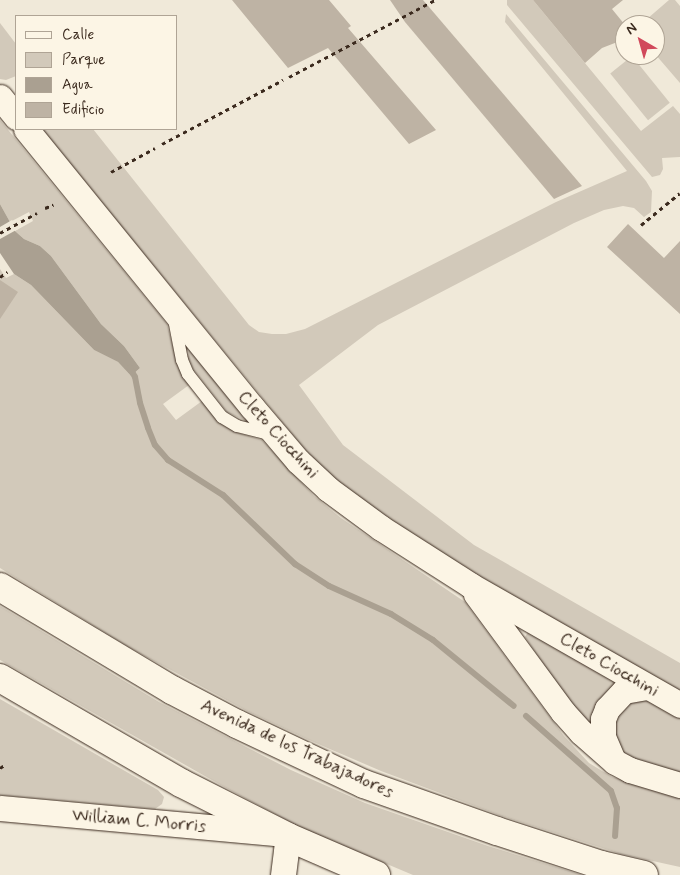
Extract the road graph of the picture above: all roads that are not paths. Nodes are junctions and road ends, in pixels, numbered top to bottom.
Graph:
1 (0, 97) edge
2 (15, 116) edge
3 (27, 130) edge
4 (470, 586) junction
5 (0, 587) edge
6 (0, 678) edge
7 (647, 687) junction
8 (680, 705) edge
9 (615, 762) junction
10 (680, 784) edge
11 (0, 808) edge
12 (283, 835) junction
13 (283, 875) edge
14 (376, 875) edge
15 (644, 875) edge

1 - 2 street
3 - 4 street, Cleto Ciocchini
4 - 7 street, Cleto Ciocchini
4 - 9 street
5 - 15 main road, Avenida de los Trabajadores
6 - 12 main road
7 - 8 street, Cleto Ciocchini
7 - 9 street
9 - 10 street
11 - 12 street, William C. Morris
12 - 13 street
12 - 14 main road

